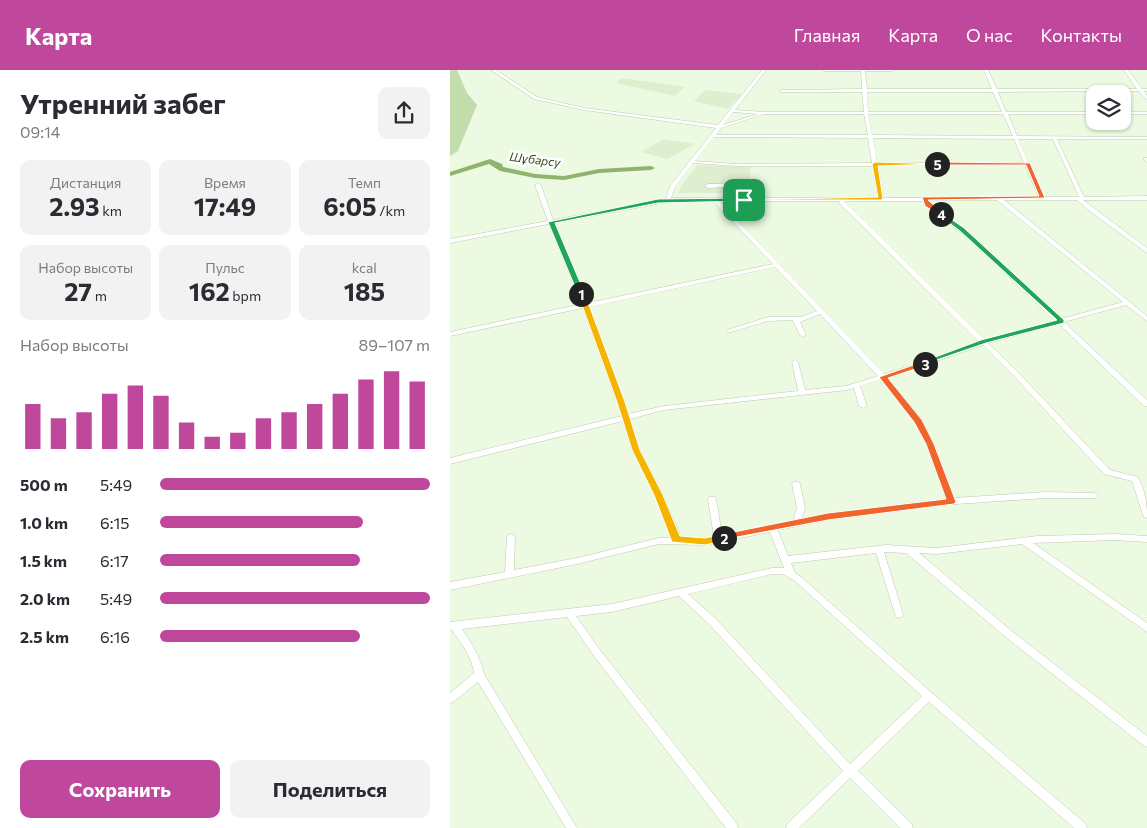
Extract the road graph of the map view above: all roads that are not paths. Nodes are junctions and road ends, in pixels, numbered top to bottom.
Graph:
1 (493, 70) edge
2 (764, 70) edge
3 (825, 70) edge
4 (863, 70) edge
5 (892, 70) edge
6 (986, 70) edge
7 (1126, 70) edge
8 (781, 90) dead end
9 (865, 90) junction
10 (995, 90) junction
11 (1141, 90) junction
12 (1147, 90) edge
13 (1147, 99) edge
14 (733, 111) junction
15 (764, 113) junction
16 (866, 113) junction
17 (1005, 113) junction
18 (1086, 113) edge
19 (1131, 113) edge
20 (1147, 113) edge
21 (721, 127) junction
22 (714, 136) junction
23 (872, 137) junction
24 (1054, 137) junction
25 (1016, 138) junction
26 (1147, 138) edge
27 (693, 162) junction
28 (875, 164) junction
29 (1028, 164) junction
30 (740, 179) dead end
31 (538, 185) dead end
32 (743, 185) junction
33 (708, 186) dead end
34 (924, 198) junction
35 (998, 198) junction
36 (1042, 198) junction
37 (1080, 198) junction
38 (841, 199) junction
39 (881, 199) junction
40 (668, 200) junction
41 (715, 200) junction
42 (744, 200) junction
43 (1145, 200) edge
44 (551, 222) junction
45 (450, 241) edge
46 (1147, 251) edge
47 (777, 265) junction
48 (1128, 303) junction
49 (584, 305) junction
50 (821, 312) junction
51 (799, 318) junction
52 (1147, 319) edge
53 (1062, 321) junction
54 (729, 331) dead end
55 (450, 334) edge
56 (803, 334) dead end
57 (984, 342) junction
58 (794, 362) dead end
59 (883, 377) junction
60 (856, 385) junction
61 (802, 392) junction
62 (1147, 404) edge
63 (863, 406) dead end
64 (625, 417) junction
65 (450, 461) edge
66 (796, 484) dead end
67 (1094, 496) dead end
68 (712, 499) dead end
69 (951, 502) junction
70 (1147, 515) edge
71 (796, 523) junction
72 (774, 528) junction
73 (510, 537) dead end
74 (718, 539) junction
75 (1147, 539) edge
76 (676, 540) junction
77 (1024, 541) junction
78 (879, 549) junction
79 (909, 550) junction
80 (787, 560) junction
81 (509, 574) junction
82 (790, 574) junction
83 (450, 586) edge
84 (680, 592) junction
85 (570, 614) junction
86 (899, 614) dead end
87 (452, 626) edge
88 (1147, 628) edge
89 (479, 675) junction
90 (929, 696) junction
91 (450, 699) edge
92 (1147, 742) edge
93 (851, 772) junction
94 (572, 828) edge
95 (733, 828) edge
96 (791, 828) edge
97 (908, 828) edge
98 (1082, 828) edge

1 - 21 street
2 - 14 street
3 - 4 street
4 - 5 street
4 - 9 street
6 - 10 street
7 - 11 street
8 - 9 street
9 - 10 street
9 - 16 street
10 - 11 street
10 - 17 street
11 - 12 street
11 - 13 street
14 - 15 street
14 - 21 street
15 - 16 street
15 - 21 street
16 - 17 street
16 - 23 street
17 - 18 street
17 - 25 street
19 - 20 street
21 - 22 street
22 - 23 street
22 - 27 street
23 - 25 street
23 - 28 street
24 - 25 street
24 - 26 street
24 - 37 street
25 - 29 street
27 - 28 street
27 - 40 street
28 - 29 street
28 - 39 street
29 - 36 street
30 - 32 street
31 - 44 street
32 - 33 street
32 - 42 street
34 - 35 street
34 - 39 street
34 - 53 street
35 - 36 street
35 - 48 street
36 - 37 street
37 - 43 street
37 - 46 street
38 - 39 street
38 - 42 street
38 - 57 street
40 - 41 street
40 - 44 street
41 - 42 street
41 - 47 street
44 - 45 street
44 - 49 street
47 - 49 street
47 - 50 street
48 - 52 street
48 - 53 street
49 - 55 street
49 - 64 street
50 - 51 street
50 - 59 street
51 - 54 street
51 - 56 street
53 - 57 street
53 - 62 street
57 - 59 street
57 - 70 street
58 - 61 street
59 - 60 street
59 - 69 street
60 - 61 street
60 - 63 street
61 - 64 street
64 - 65 street
64 - 76 street
66 - 71 street
67 - 69 street
68 - 74 street
69 - 71 street
71 - 72 street
72 - 74 street
72 - 80 street
73 - 81 street
74 - 76 street
75 - 77 street
76 - 81 street
77 - 79 street
77 - 88 street
78 - 79 street
78 - 80 street
78 - 86 street
79 - 92 street
80 - 82 street
81 - 83 street
82 - 84 street
82 - 90 street
84 - 85 street
84 - 93 street
85 - 87 street
85 - 95 street
87 - 89 street
89 - 91 street
89 - 94 street
90 - 93 street
90 - 98 street
93 - 96 street
93 - 97 street

